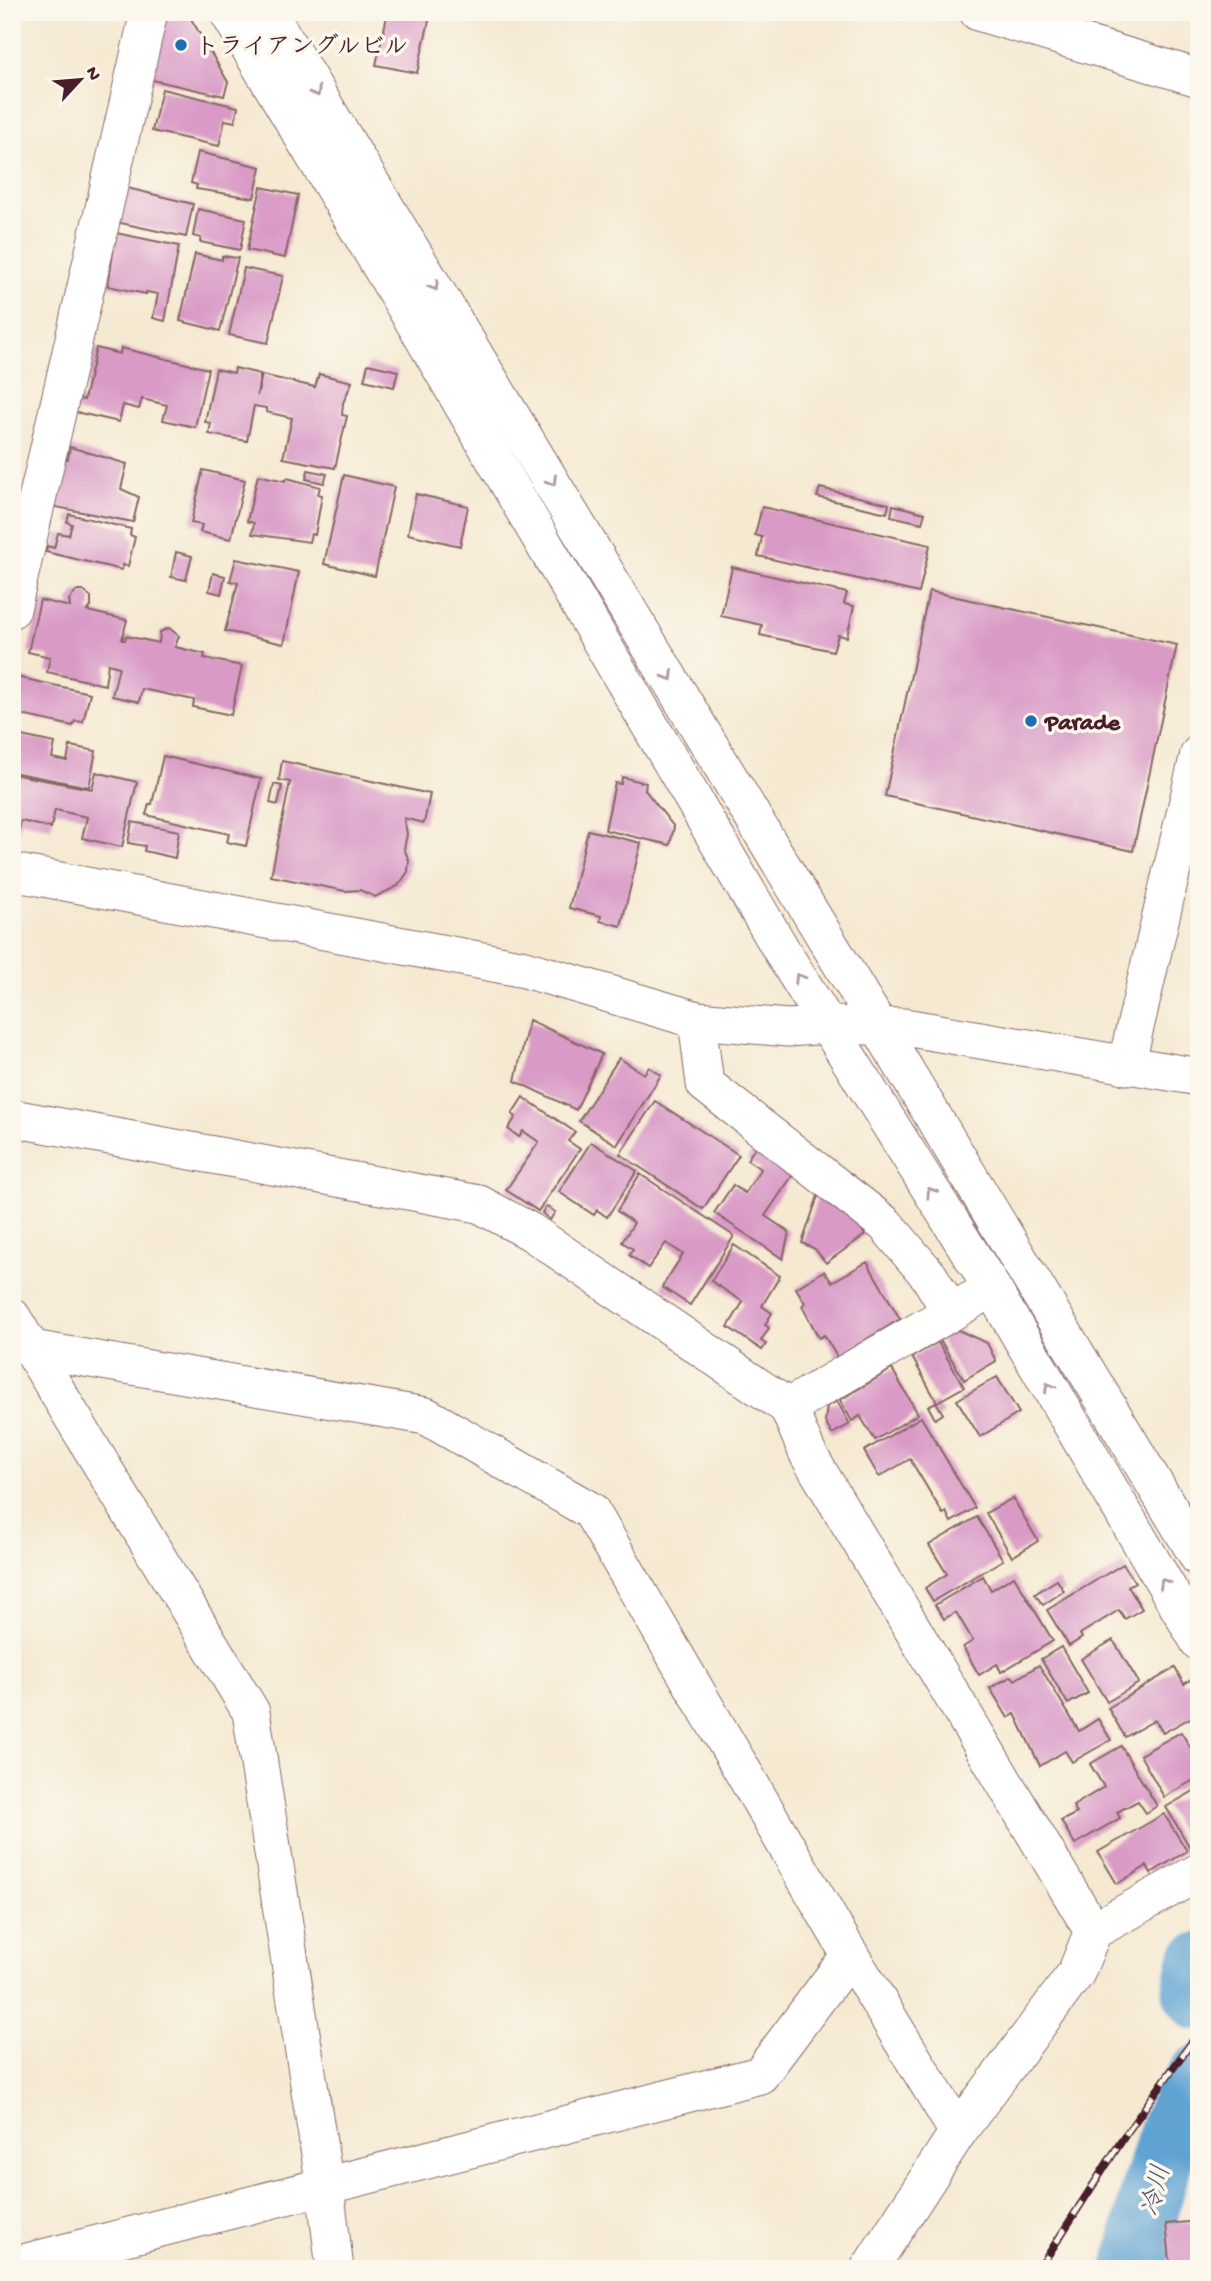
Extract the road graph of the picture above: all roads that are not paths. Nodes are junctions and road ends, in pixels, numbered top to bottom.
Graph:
1 (149, 12) edge
2 (228, 12) edge
3 (268, 12) edge
4 (978, 12) edge
5 (1199, 78) edge
6 (12, 609) edge
7 (1199, 754) edge
8 (12, 872) edge
9 (697, 1020) junction
10 (829, 1025) junction
11 (879, 1027) junction
12 (1126, 1066) junction
13 (1199, 1077) edge
14 (12, 1118) edge
15 (992, 1288) junction
16 (951, 1312) junction
17 (12, 1317) edge
18 (32, 1349) junction
19 (788, 1407) junction
20 (1199, 1558) edge
21 (1199, 1642) edge
22 (1199, 1872) edge
23 (1093, 1931) junction
24 (850, 1955) junction
25 (958, 2132) junction
26 (326, 2186) junction
27 (12, 2266) edge
28 (335, 2269) edge
29 (869, 2269) edge

1 - 6 street
10 -> 2 street
3 -> 11 street
4 - 5 street
7 - 12 street
8 - 9 street
9 - 10 street
9 - 16 street
10 - 11 street
15 -> 10 street
11 - 12 street
11 - 20 street
12 - 13 street
14 - 19 street
15 - 16 street
21 -> 15 street
16 - 19 street
17 - 18 street
18 - 24 street
18 - 26 street
19 - 23 street
22 - 23 street
23 - 25 street
24 - 25 street
24 - 26 street
25 - 29 street
26 - 27 street
26 - 28 street

